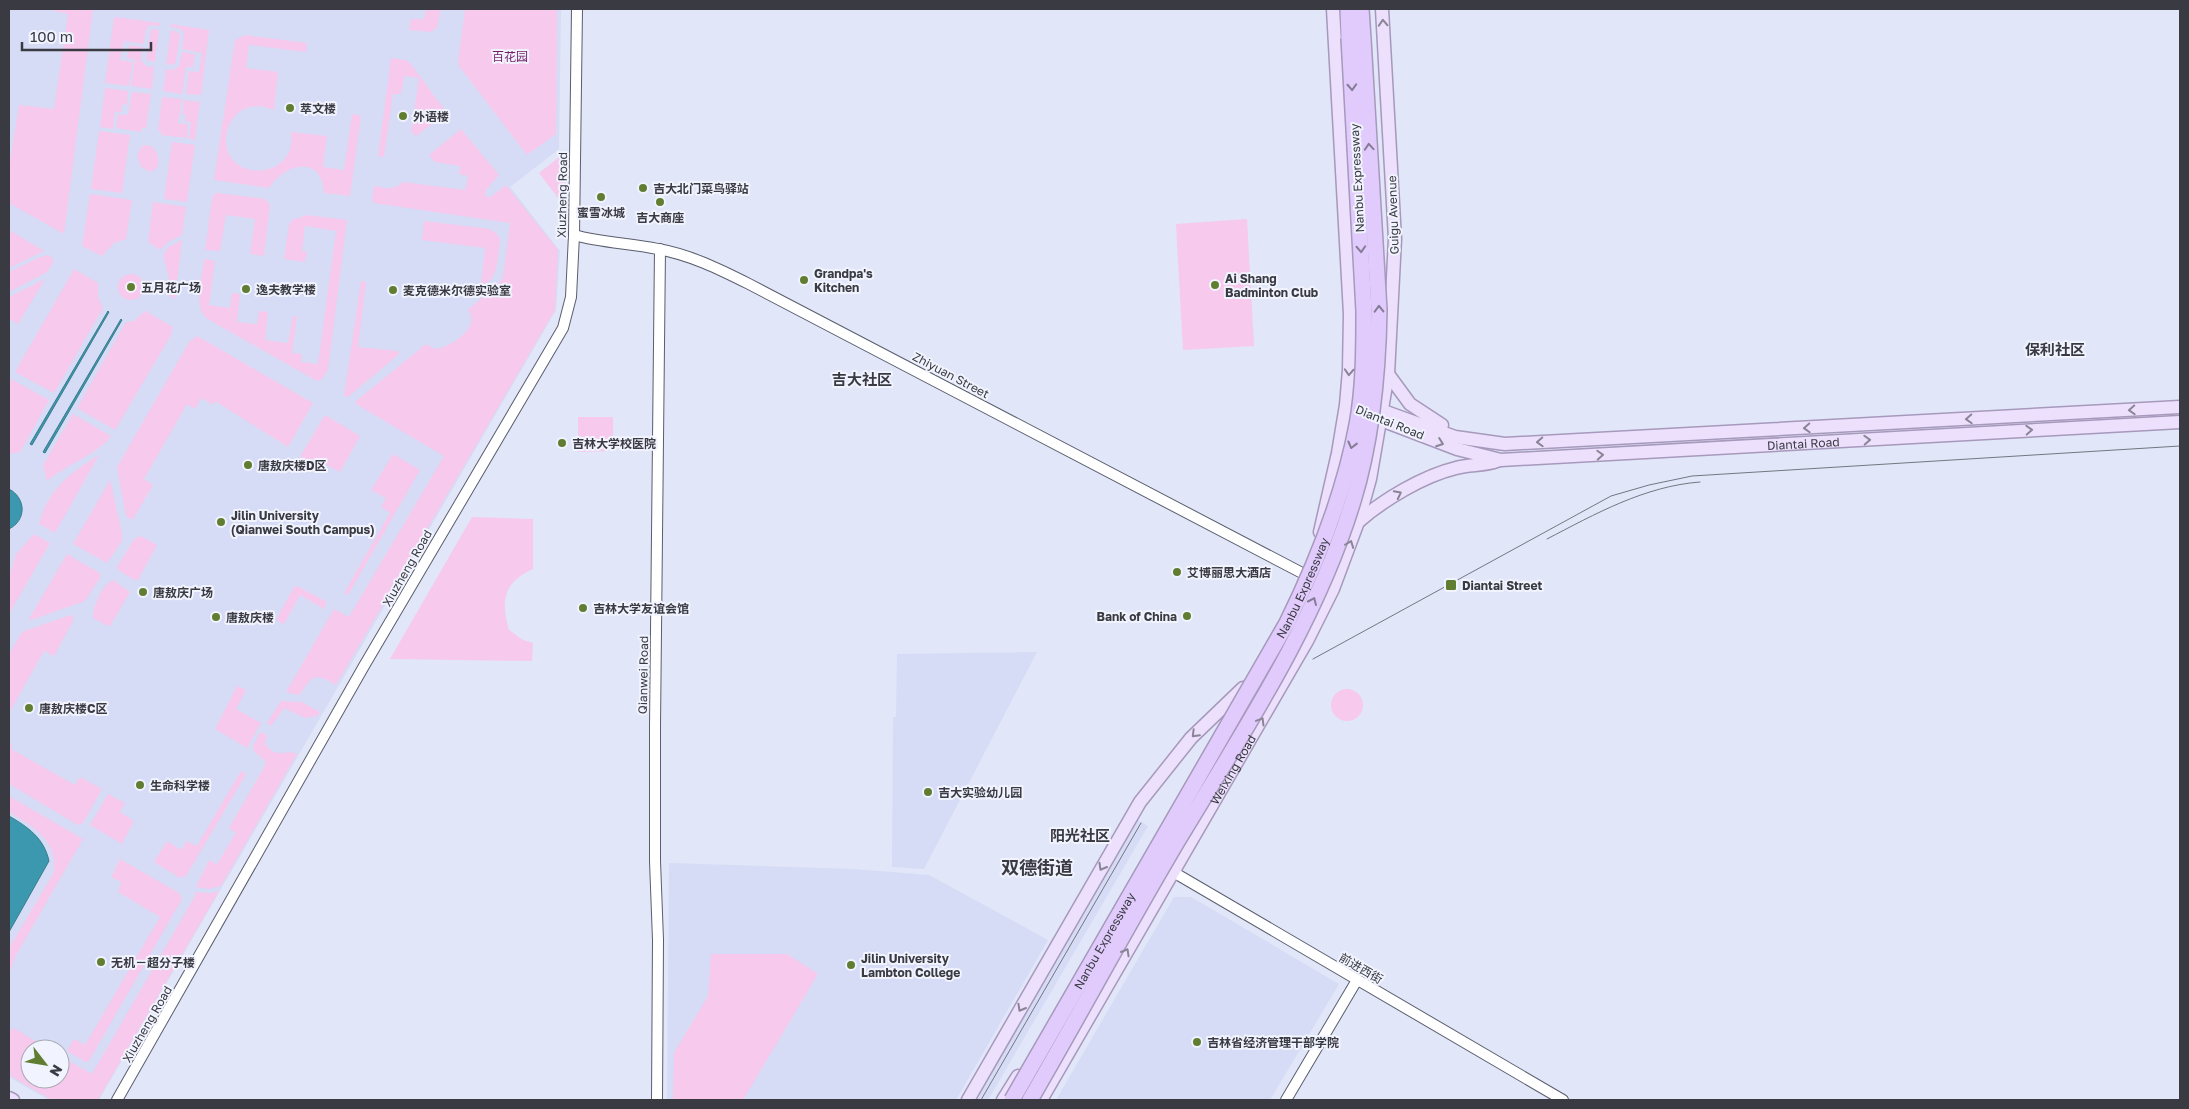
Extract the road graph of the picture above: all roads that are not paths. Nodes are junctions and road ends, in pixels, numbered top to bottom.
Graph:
1 (577, 9) edge
2 (1333, 9) edge
3 (1348, 9) edge
4 (1361, 9) edge
5 (1382, 9) edge
6 (1356, 39) junction
7 (574, 235) junction
8 (660, 249) junction
9 (1388, 374) junction
10 (1346, 404) junction
11 (2180, 407) edge
12 (1381, 415) junction
13 (2180, 422) edge
14 (1481, 442) junction
15 (1501, 460) junction
16 (1358, 522) junction
17 (1304, 574) junction
18 (1243, 688) junction
19 (1146, 856) junction
20 (1172, 871) junction
21 (1356, 980) junction
22 (9, 1098) edge
23 (13, 1100) edge
24 (117, 1100) edge
25 (657, 1100) edge
26 (968, 1100) edge
27 (1004, 1100) edge
28 (1012, 1100) edge
29 (1030, 1100) edge
30 (1041, 1100) edge
31 (1286, 1100) edge
32 (1564, 1100) edge

1 - 7 street, Xiuzheng Road
2 -> 10 main road
3 - 6 highway, Nanbu Expressway
4 - 6 highway, Nanbu Expressway
9 -> 5 main road, Guigu Avenue
6 -> 28 highway, Nanbu Expressway, bridge
29 -> 6 highway, Nanbu Expressway, bridge
7 - 8 street, Zhiyuan Street
7 - 24 street, Xiuzheng Road
8 - 17 street, Zhiyuan Street
8 - 25 street, Qianwei Road
9 - 12 main road, Guigu Avenue
9 - 14 main road
10 - 12 main road, Diantai Road
10 - 17 main road
11 -> 14 main road, Diantai Road
12 - 14 main road, Diantai Road
12 -> 15 main road, Diantai Road
12 - 16 main road, Weixing Road
15 -> 13 main road, Diantai Road
16 -> 15 main road
20 -> 16 main road, Weixing Road
17 - 18 main road
18 - 19 main road
18 -> 26 main road
19 - 20 street, 前进西街
19 - 27 main road
20 - 21 street, 前进西街
30 -> 20 main road, Weixing Road
21 - 31 street
21 - 32 street, 前进西街
22 - 23 main road

